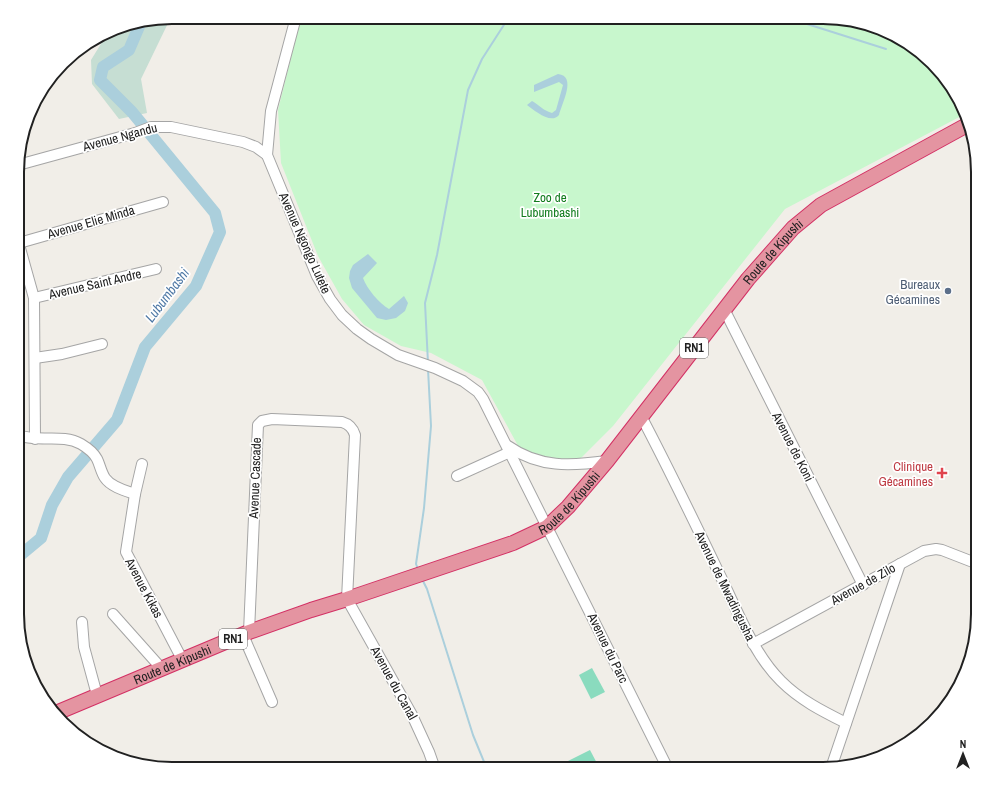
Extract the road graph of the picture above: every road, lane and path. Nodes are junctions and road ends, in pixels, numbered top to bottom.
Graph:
1 (294, 24) edge
2 (964, 127) edge
3 (267, 155) junction
4 (24, 163) edge
5 (163, 202) dead end
6 (24, 240) edge
7 (24, 263) edge
8 (156, 269) dead end
9 (34, 298) junction
10 (724, 310) junction
11 (102, 344) dead end
12 (35, 358) junction
13 (641, 416) junction
14 (24, 438) edge
15 (35, 439) junction
16 (509, 449) junction
17 (607, 461) junction
18 (142, 464) dead end
19 (457, 476) dead end
20 (135, 494) junction
21 (546, 527) junction
22 (971, 561) edge
23 (900, 564) junction
24 (862, 585) junction
25 (347, 599) junction
26 (113, 614) dead end
27 (82, 622) dead end
28 (246, 634) junction
29 (753, 644) junction
30 (183, 661) junction
31 (162, 670) junction
32 (97, 695) junction
33 (272, 702) dead end
34 (60, 711) edge
35 (846, 724) junction
36 (433, 762) edge
37 (665, 762) edge
38 (832, 762) edge

1 - 3 street, Avenue Ngongo Lutete
2 - 10 highway, Route de Kipushi / RN1
3 - 4 street, Avenue Ngandu
3 - 16 street, Avenue Ngongo Lutete
5 - 6 street, Avenue Elie Minda
7 - 9 street
8 - 9 street, Avenue Saint Andre
9 - 12 street
10 - 13 highway, Route de Kipushi / RN1
10 - 24 street, Avenue de Koni
11 - 12 street
12 - 15 street
13 - 17 highway, Route de Kipushi / RN1
13 - 29 street, Avenue de Mwadingusha
14 - 15 street
15 - 20 street
16 - 17 street
16 - 19 street
16 - 21 street, Avenue du Parc
17 - 21 highway, Route de Kipushi / RN1
18 - 20 street, Avenue Kikas
20 - 30 street, Avenue Kikas
21 - 25 highway, Route de Kipushi / RN1
21 - 37 street, Avenue du Parc
22 - 23 street, Avenue de Zilo
23 - 24 street, Avenue de Zilo
23 - 35 street
24 - 29 street, Avenue de Zilo
25 - 28 highway, Route de Kipushi / RN1
25 - 28 street, Avenue Cascade
25 - 36 street, Avenue du Canal
26 - 31 street
27 - 32 street
28 - 30 highway, Route de Kipushi / RN1
28 - 33 street
29 - 35 street, Avenue de Mwadingusha
30 - 31 highway, Route de Kipushi / RN1
31 - 32 highway, Route de Kipushi / RN1
32 - 34 highway, Route de Kipushi / RN1
35 - 38 street

